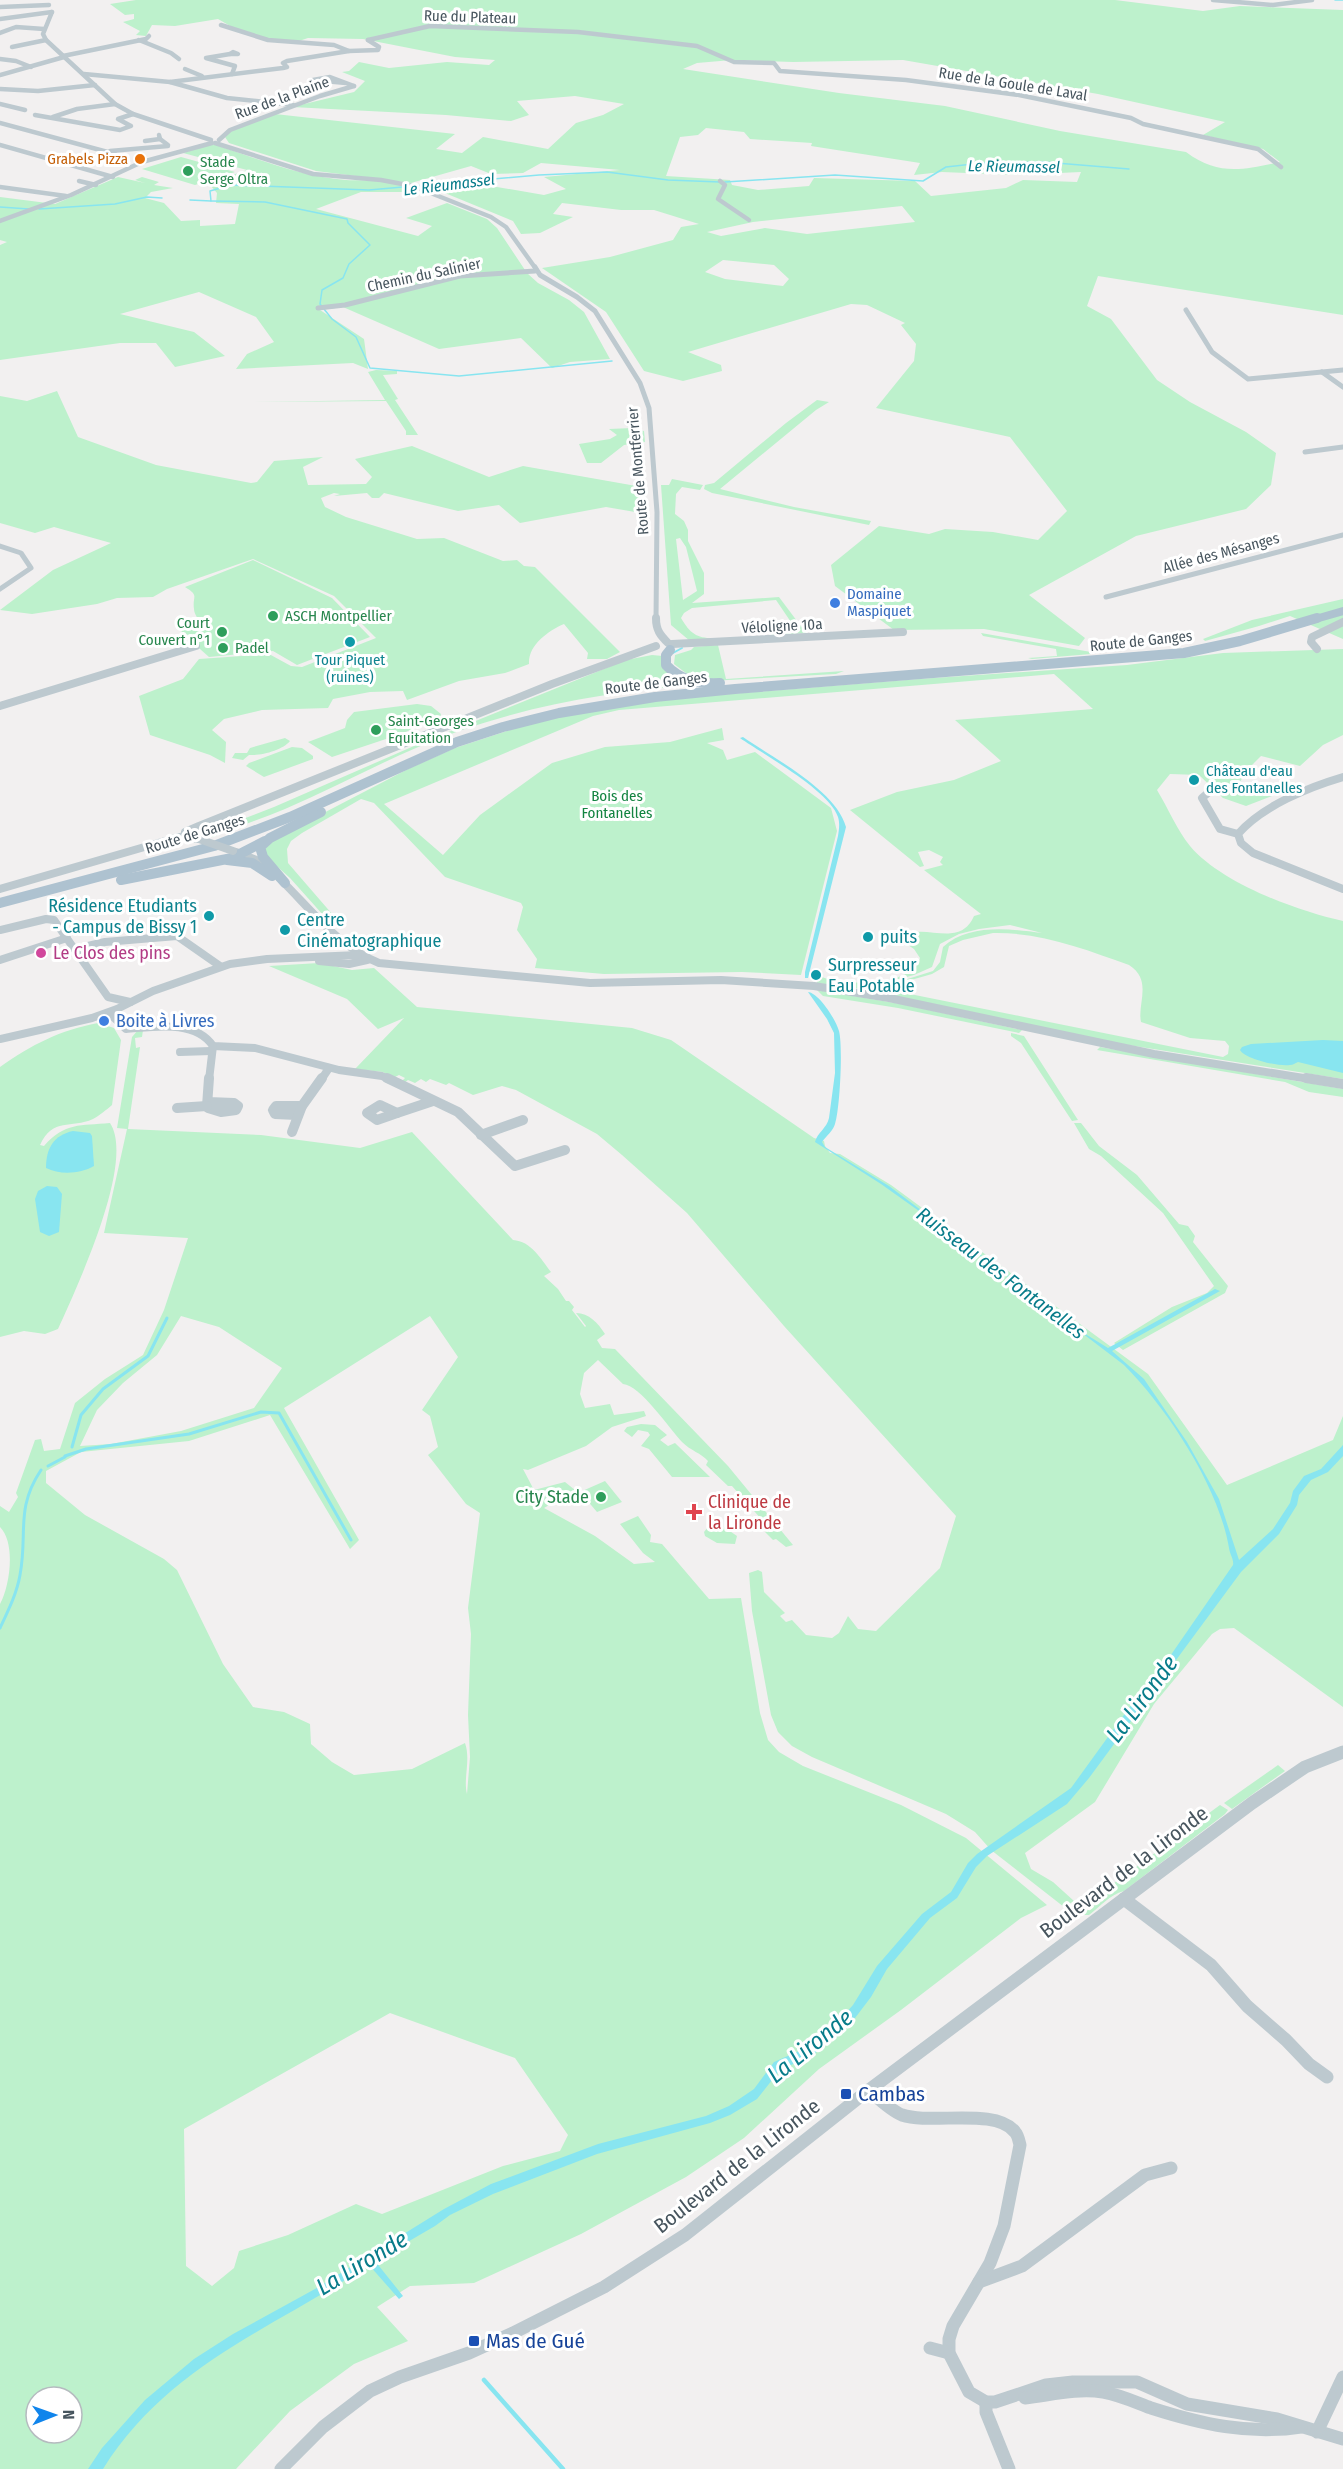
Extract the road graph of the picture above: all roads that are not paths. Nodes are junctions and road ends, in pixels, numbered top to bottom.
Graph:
1 (1213, 0) edge
2 (1311, 0) edge
3 (48, 2) edge
4 (0, 7) edge
5 (52, 12) junction
6 (0, 19) edge
7 (221, 25) dead end
8 (44, 29) junction
9 (0, 33) edge
10 (149, 36) dead end
11 (46, 40) junction
12 (139, 40) junction
13 (12, 47) dead end
14 (349, 51) junction
15 (229, 55) dead end
16 (64, 56) junction
17 (2, 59) edge
18 (179, 59) dead end
19 (734, 62) joint
20 (32, 66) junction
21 (185, 69) dead end
22 (1, 70) edge
23 (264, 71) junction
24 (84, 74) junction
25 (232, 74) junction
26 (280, 74) dead end
27 (206, 77) junction
28 (170, 81) junction
29 (346, 83) junction
30 (95, 85) junction
31 (0, 89) edge
32 (276, 97) dead end
33 (265, 103) junction
34 (0, 104) edge
35 (115, 104) junction
36 (293, 105) junction
37 (25, 110) dead end
38 (133, 114) junction
39 (34, 115) dead end
40 (51, 118) junction
41 (0, 123) edge
42 (145, 141) dead end
43 (213, 141) junction
44 (0, 145) edge
45 (168, 146) junction
46 (107, 151) junction
47 (115, 154) dead end
48 (174, 154) junction
49 (1281, 167) dead end
50 (114, 177) junction
51 (79, 181) dead end
52 (720, 181) dead end
53 (96, 185) junction
54 (0, 187) edge
55 (69, 196) junction
56 (0, 220) edge
57 (749, 220) dead end
58 (535, 271) junction
59 (321, 308) dead end
60 (1186, 310) dead end
61 (1343, 370) edge
62 (1322, 372) junction
63 (1343, 387) edge
64 (1343, 447) edge
65 (1305, 452) dead end
66 (1343, 535) edge
67 (0, 546) edge
68 (0, 588) edge
69 (1106, 597) dead end
70 (1343, 606) edge
71 (1343, 612) edge
72 (1343, 622) edge
73 (903, 632) dead end
74 (196, 646) dead end
75 (666, 646) junction
76 (1317, 649) dead end
77 (880, 674) junction
78 (0, 706) edge
79 (494, 730) junction
80 (1343, 777) edge
81 (1334, 780) junction
82 (1215, 787) dead end
83 (1343, 787) edge
84 (211, 822) junction
85 (1238, 834) junction
86 (187, 836) junction
87 (198, 836) junction
88 (270, 838) junction
89 (236, 852) junction
90 (223, 860) junction
91 (285, 883) junction
92 (0, 889) edge
93 (1343, 889) edge
94 (34, 894) junction
95 (0, 897) edge
96 (0, 903) edge
97 (0, 930) edge
98 (66, 938) junction
99 (342, 942) junction
100 (75, 949) junction
101 (358, 955) junction
102 (328, 956) junction
103 (304, 959) junction
104 (0, 960) edge
105 (367, 960) junction
106 (220, 966) junction
107 (130, 1002) junction
108 (109, 1013) junction
109 (0, 1039) edge
110 (212, 1048) junction
111 (180, 1052) dead end
112 (329, 1068) junction
113 (1340, 1084) edge
114 (433, 1101) junction
115 (177, 1108) dead end
116 (398, 1114) dead end
117 (523, 1120) dead end
118 (291, 1132) dead end
119 (481, 1135) junction
120 (565, 1150) dead end
121 (1343, 1752) edge
122 (1124, 1899) junction
123 (1327, 2077) dead end
124 (869, 2090) junction
125 (1171, 2168) dead end
126 (979, 2282) junction
127 (930, 2348) dead end
128 (949, 2353) junction
129 (1343, 2377) edge
130 (986, 2402) junction
131 (1317, 2432) junction
132 (1343, 2439) edge
133 (281, 2469) edge
134 (1009, 2469) edge

1 - 2 street
3 - 4 street
3 - 5 street
5 - 6 street
5 - 8 street
7 - 14 street
8 - 9 street
8 - 11 street
10 - 12 street
11 - 13 street
11 - 16 street, Route de Montferrier
12 - 16 street
12 - 18 street
14 - 19 street, Rue du Plateau
14 - 23 street, Rue du Plateau
15 - 25 street
16 - 20 street
16 - 24 street, Route de Montferrier
17 - 20 street
17 - 22 street
19 - 49 street, Rue de la Goule de Laval
20 - 22 street
21 - 27 street
23 - 25 street, Rue du Plateau
23 - 26 street
24 - 28 street
24 - 30 street, Route de Montferrier
25 - 27 street, Rue du Plateau
27 - 28 street, Rue du Plateau
28 - 33 street
29 - 29 street
29 - 36 street, Rue de la Plaine
30 - 31 street
30 - 35 street, Route de Montferrier
32 - 33 street
33 - 36 street
34 - 37 street
35 - 38 street, Route de Montferrier
35 - 40 street
36 - 43 street, Rue de la Plaine
38 - 40 street
38 - 43 street, Route de Montferrier
39 - 40 street
41 - 46 street
42 - 45 street
43 - 48 street, Rue de la Plaine
43 - 58 street, Route de Montferrier
44 - 50 street
45 - 46 street
45 - 48 street
46 - 47 street
48 - 50 street, Rue de la Plaine
50 - 53 street, Rue de la Plaine
51 - 53 street
52 - 57 street
53 - 55 street, Rue de la Plaine
54 - 55 street
55 - 56 street, Rue de la Plaine
58 - 59 street, Chemin du Salinier
58 - 75 street, Route de Montferrier
60 - 62 street
61 - 62 street
62 - 63 street
64 - 65 street
66 - 69 street, Allée des Mésanges
67 - 68 street
70 - 77 main road, Route de Ganges
71 - 79 main road, Route de Ganges
72 - 76 street
73 - 75 street, Véloligne 10a
74 - 78 street
75 - 77 main road
75 - 84 street, Véloligne 10a
77 - 95 main road, Route de Ganges
79 - 88 main road
79 - 94 main road, Route de Ganges
80 - 81 street
81 - 83 street
81 - 85 street
82 - 85 street
84 - 86 street
84 - 87 street
85 - 93 street
86 - 87 street
86 - 92 street
87 - 89 street, bridge
88 - 89 main road
88 - 91 main road
89 - 90 main road
89 - 91 street
90 - 91 main road
90 - 94 main road
91 - 99 street
94 - 96 main road, Route de Ganges
97 - 98 street
98 - 100 street
98 - 104 street
99 - 101 street
99 - 102 street
100 - 106 street
100 - 107 street
101 - 102 street
101 - 105 street
102 - 103 street
103 - 105 street
103 - 106 street
105 - 113 street
106 - 107 street
107 - 108 street
108 - 109 street
108 - 110 street
110 - 111 street
110 - 112 street
110 - 115 street
112 - 114 street
112 - 118 street
114 - 116 street
114 - 119 street
117 - 119 street
119 - 120 street
121 - 122 street, Boulevard de la Lironde
122 - 123 street
122 - 124 street, Boulevard de la Lironde
124 - 126 street
124 - 133 street, Boulevard de la Lironde
125 - 126 street
126 - 128 street
127 - 128 street
128 - 130 street
129 - 131 street
130 - 131 street
130 - 134 street
131 - 132 street

